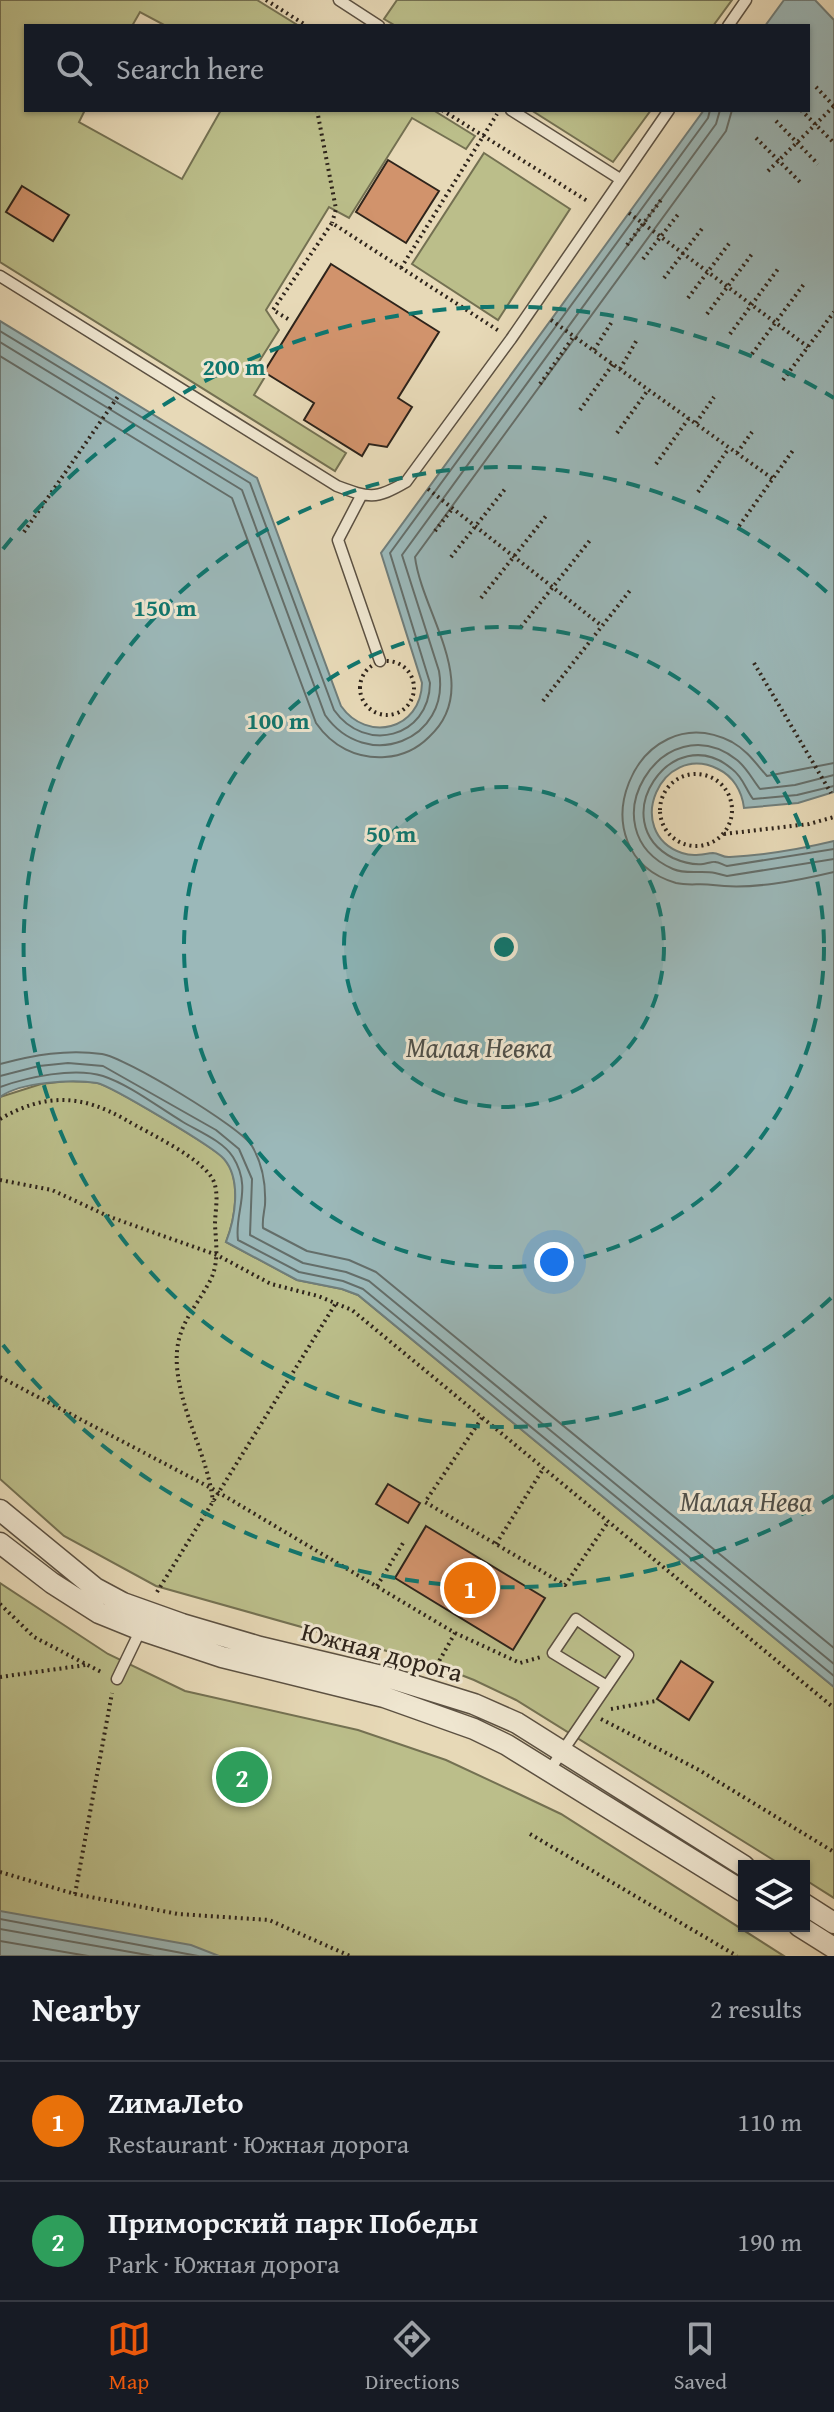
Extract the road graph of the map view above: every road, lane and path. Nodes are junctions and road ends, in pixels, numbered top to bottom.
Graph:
1 (266, 0) edge
2 (339, 0) edge
3 (746, 0) edge
4 (302, 24) edge
5 (376, 24) edge
6 (729, 24) edge
7 (816, 87) dead end
8 (834, 106) edge
9 (317, 112) edge
10 (445, 112) edge
11 (498, 112) edge
12 (514, 112) edge
13 (668, 112) edge
14 (803, 112) edge
15 (776, 121) dead end
16 (816, 125) junction
17 (483, 136) junction
18 (756, 138) dead end
19 (797, 143) junction
20 (834, 143) edge
21 (779, 161) junction
22 (818, 164) dead end
23 (768, 171) dead end
24 (620, 179) junction
25 (801, 183) dead end
26 (661, 200) dead end
27 (600, 209) junction
28 (680, 212) dead end
29 (629, 213) dead end
30 (332, 223) junction
31 (643, 224) junction
32 (704, 226) dead end
33 (660, 237) junction
34 (731, 241) dead end
35 (627, 245) dead end
36 (683, 253) junction
37 (752, 254) dead end
38 (643, 259) dead end
39 (401, 268) junction
40 (778, 269) dead end
41 (708, 272) junction
42 (0, 276) edge
43 (664, 278) dead end
44 (804, 284) dead end
45 (728, 287) junction
46 (688, 298) dead end
47 (752, 305) junction
48 (834, 312) edge
49 (707, 314) dead end
50 (288, 319) dead end
51 (551, 320) dead end
52 (613, 320) dead end
53 (776, 323) junction
54 (730, 334) dead end
55 (574, 336) junction
56 (638, 338) dead end
57 (511, 339) junction
58 (808, 347) junction
59 (594, 350) junction
60 (752, 354) dead end
61 (613, 364) junction
62 (620, 369) junction
63 (783, 380) dead end
64 (540, 384) dead end
65 (648, 389) junction
66 (119, 395) dead end
67 (714, 397) dead end
68 (580, 410) dead end
69 (689, 418) junction
70 (696, 423) junction
71 (752, 432) dead end
72 (617, 433) dead end
73 (730, 448) junction
74 (794, 449) dead end
75 (737, 453) junction
76 (656, 464) dead end
77 (773, 479) junction
78 (428, 489) dead end
79 (505, 489) dead end
80 (698, 492) dead end
81 (361, 496) junction
82 (453, 508) junction
83 (546, 516) dead end
84 (475, 526) junction
85 (739, 526) dead end
86 (435, 531) dead end
87 (24, 532) dead end
88 (591, 539) dead end
89 (514, 556) junction
90 (451, 557) dead end
91 (553, 587) junction
92 (632, 588) dead end
93 (481, 598) dead end
94 (602, 626) junction
95 (521, 627) dead end
96 (380, 661) junction
97 (754, 663) dead end
98 (543, 701) dead end
99 (831, 793) dead end
100 (834, 817) edge
101 (724, 834) junction
102 (0, 1119) edge
103 (0, 1180) edge
104 (217, 1255) junction
105 (336, 1303) junction
106 (0, 1377) edge
107 (482, 1418) junction
108 (543, 1469) junction
109 (211, 1488) junction
110 (219, 1492) junction
111 (213, 1502) junction
112 (0, 1510) edge
113 (608, 1522) junction
114 (0, 1543) edge
115 (403, 1543) dead end
116 (496, 1544) junction
117 (377, 1586) junction
118 (157, 1592) dead end
119 (0, 1604) edge
120 (145, 1621) junction
121 (455, 1633) junction
122 (553, 1653) junction
123 (88, 1665) junction
124 (434, 1670) dead end
125 (0, 1677) edge
126 (117, 1679) junction
127 (607, 1686) junction
128 (439, 1693) junction
129 (656, 1701) dead end
130 (834, 1708) edge
131 (589, 1713) junction
132 (433, 1714) junction
133 (562, 1751) junction
134 (549, 1771) junction
135 (530, 1834) dead end
136 (834, 1852) edge
137 (738, 1862) edge
138 (0, 1872) edge
139 (738, 1888) edge
140 (75, 1894) junction
141 (810, 1908) edge
142 (834, 1923) edge
143 (809, 1932) edge
144 (834, 1948) edge
145 (350, 1956) edge
146 (737, 1956) edge

1 - 4 path
2 - 5 lane
3 - 6 lane
7 - 8 path
8 - 16 path
9 - 30 path
10 - 17 path
11 - 17 path
12 - 24 lane
13 - 24 lane
14 - 16 path
15 - 19 path
16 - 19 path
16 - 20 path
17 - 27 path
17 - 39 path
18 - 21 path
19 - 21 path
19 - 22 path
21 - 23 path
21 - 25 path
24 - 27 lane
26 - 31 path
27 - 57 lane
28 - 33 path
29 - 31 path
30 - 39 path
30 - 50 path
31 - 33 path
31 - 35 path
32 - 36 path
33 - 36 path
33 - 38 path
34 - 41 path
36 - 41 path
36 - 43 path
37 - 45 path
39 - 57 path
40 - 47 path
41 - 45 path
41 - 46 path
42 - 81 lane
44 - 53 path
45 - 47 path
45 - 49 path
47 - 53 path
47 - 54 path
48 - 58 path
51 - 55 path
52 - 59 path
53 - 58 path
53 - 60 path
55 - 59 path
55 - 64 path
56 - 62 path
57 - 81 lane
58 - 63 path
59 - 61 path
61 - 62 path
61 - 68 path
62 - 65 path
65 - 69 path
65 - 72 path
66 - 87 path
67 - 70 path
69 - 70 path
69 - 76 path
70 - 73 path
71 - 75 path
73 - 75 path
73 - 80 path
74 - 77 path
75 - 77 path
77 - 85 path
78 - 82 path
79 - 84 path
81 - 96 lane
82 - 84 path
82 - 86 path
83 - 89 path
84 - 89 path
84 - 90 path
88 - 91 path
89 - 91 path
89 - 93 path
91 - 94 path
91 - 95 path
92 - 94 path
94 - 98 path
96 - 96 path
97 - 99 path
100 - 101 path
101 - 101 path
102 - 104 path
103 - 104 path
104 - 105 path
104 - 109 path
105 - 107 path
105 - 110 path
106 - 109 path
107 - 108 path
107 - 116 path
108 - 113 path
108 - 116 path
109 - 110 path
109 - 111 path
110 - 111 path
110 - 117 path
111 - 118 path
112 - 120 street, Южная дорога
113 - 116 path
113 - 130 path
114 - 120 street, Южная дорога
115 - 117 path
117 - 121 path
119 - 123 path
120 - 126 lane
120 - 128 street, Южная дорога
120 - 132 street, Южная дорога
121 - 122 path
121 - 124 path
122 - 127 lane
122 - 127 lane
123 - 125 path
123 - 126 path
126 - 140 path
127 - 131 lane
128 - 132 lane
128 - 133 street, Южная дорога
129 - 131 path
131 - 133 lane
131 - 136 path
132 - 134 street, Южная дорога
133 - 134 lane
133 - 137 street, Южная дорога
134 - 139 street, Южная дорога
135 - 146 path
138 - 140 path
140 - 145 path
141 - 142 street
143 - 144 street

